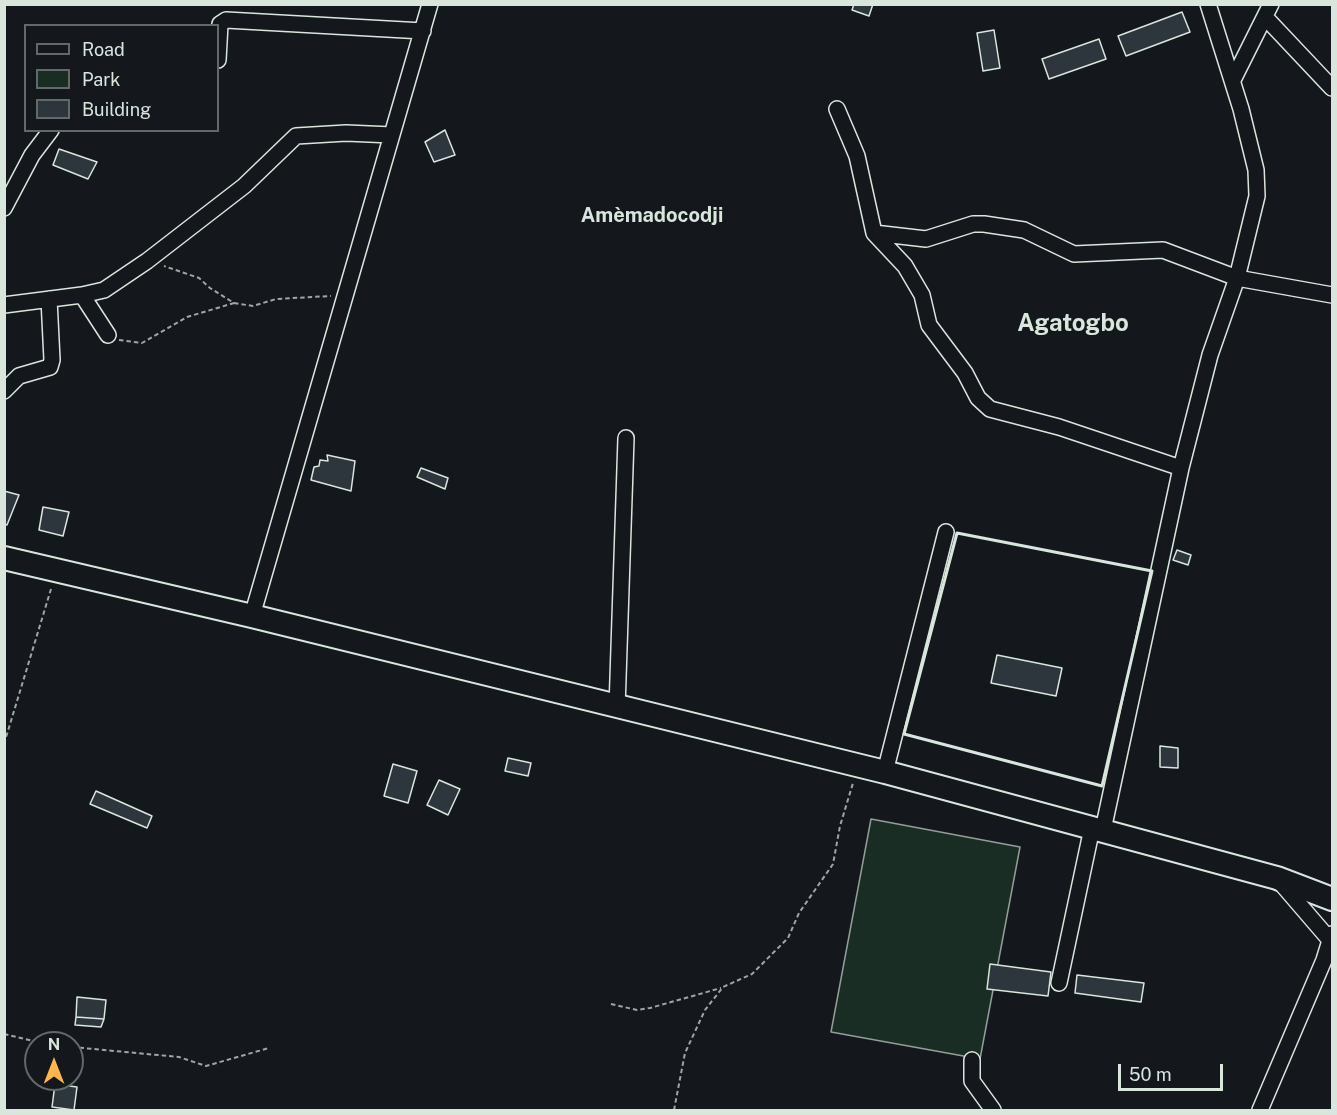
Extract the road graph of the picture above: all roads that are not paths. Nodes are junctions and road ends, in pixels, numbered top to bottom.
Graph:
1 (430, 4) edge
2 (1208, 4) edge
3 (1268, 11) edge
4 (423, 31) junction
5 (219, 50) edge
6 (1233, 80) junction
7 (1332, 88) edge
8 (837, 109) dead end
9 (49, 132) edge
10 (392, 135) junction
11 (4, 208) edge
12 (874, 233) junction
13 (1237, 278) junction
14 (82, 295) junction
15 (1332, 295) edge
16 (48, 299) junction
17 (4, 305) edge
18 (108, 335) road end
19 (4, 392) edge
20 (626, 438) dead end
21 (1181, 468) junction
22 (946, 532) dead end
23 (4, 558) edge
24 (252, 616) junction
25 (616, 708) junction
26 (885, 772) junction
27 (1097, 829) junction
28 (1277, 878) junction
29 (1332, 899) edge
30 (1331, 936) edge
31 (1059, 983) dead end
32 (972, 1060) dead end
33 (993, 1110) edge
34 (1260, 1110) edge

1 - 4 street
2 - 6 street
3 - 6 street
3 - 7 street
4 - 5 street
4 - 10 street
6 - 13 street
8 - 12 street
9 - 11 street
10 - 14 street
10 - 24 street
12 - 13 street
12 - 21 street
13 - 15 street
13 - 21 street
14 - 16 street
14 - 18 street
16 - 17 street
16 - 19 street
20 - 25 street
21 - 27 street
22 - 26 street
23 - 24 highway
24 - 25 highway
25 - 26 highway
26 - 27 highway
27 - 28 highway
27 - 31 street
28 - 29 highway
28 - 30 street
30 - 34 street
32 - 33 street

